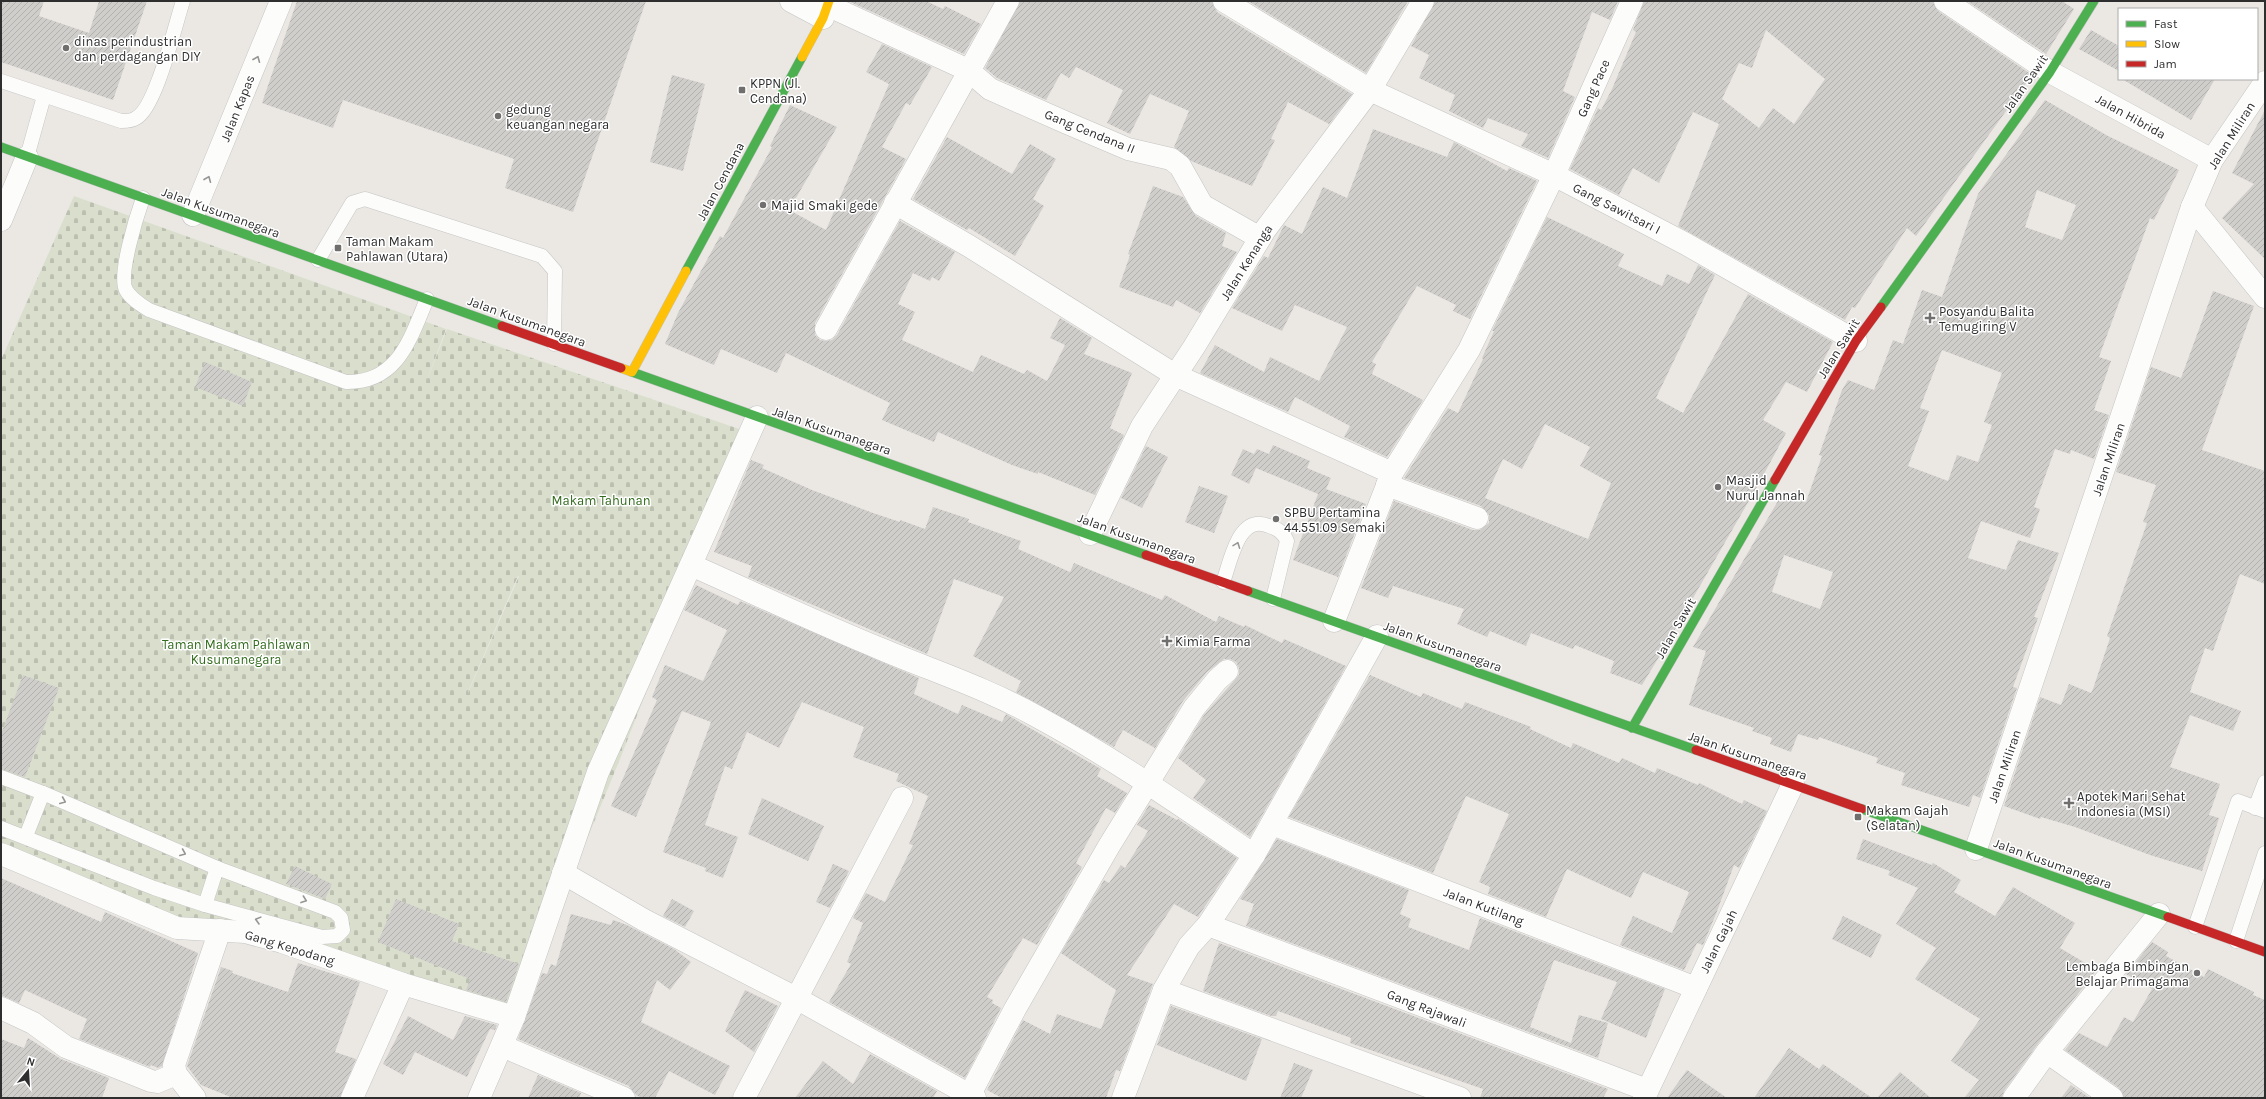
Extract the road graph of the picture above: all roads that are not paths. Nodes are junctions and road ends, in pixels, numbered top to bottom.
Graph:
1 (183, 1) edge
2 (281, 1) edge
3 (791, 1) edge
4 (1008, 1) edge
5 (1224, 1) edge
6 (1423, 1) edge
7 (1632, 1) edge
8 (1945, 1) edge
9 (2094, 1) edge
10 (826, 8) edge
11 (968, 70) junction
12 (2050, 72) junction
13 (1, 82) edge
14 (2265, 82) edge
15 (1370, 90) junction
16 (44, 96) junction
17 (1, 147) edge
18 (27, 157) junction
19 (2212, 160) junction
20 (1554, 175) junction
21 (143, 198) junction
22 (895, 203) junction
23 (2192, 207) junction
24 (193, 216) junction
25 (1, 220) edge
26 (1260, 238) junction
27 (318, 260) junction
28 (2265, 297) edge
29 (427, 299) junction
30 (826, 329) dead end
31 (1856, 341) junction
32 (554, 344) junction
33 (632, 372) junction
34 (1175, 375) junction
35 (757, 417) junction
36 (1390, 479) junction
37 (1477, 518) dead end
38 (1090, 534) junction
39 (691, 565) junction
40 (1223, 582) junction
41 (1273, 599) junction
42 (1334, 621) junction
43 (1377, 636) junction
44 (1227, 671) dead end
45 (1632, 728) junction
46 (1, 777) edge
47 (2265, 782) edge
48 (1148, 784) junction
49 (1793, 784) junction
50 (43, 793) junction
51 (902, 798) dead end
52 (2260, 810) edge
53 (1272, 824) junction
54 (1, 828) edge
55 (26, 836) junction
56 (1976, 849) junction
57 (2265, 853) edge
58 (1, 854) edge
59 (1254, 855) junction
60 (217, 868) junction
61 (564, 873) junction
62 (205, 905) junction
63 (2159, 914) junction
64 (1208, 925) junction
65 (2195, 927) junction
66 (220, 930) junction
67 (2236, 941) junction
68 (2265, 952) edge
69 (403, 984) junction
70 (1696, 988) junction
71 (1164, 990) junction
72 (796, 998) junction
73 (1, 1008) edge
74 (514, 1018) junction
75 (502, 1046) junction
76 (2047, 1052) junction
77 (176, 1074) junction
78 (1645, 1094) edge
79 (970, 1097) edge
80 (195, 1098) edge
81 (352, 1098) edge
82 (480, 1098) edge
83 (624, 1098) edge
84 (744, 1098) edge
85 (1123, 1098) edge
86 (1460, 1098) edge
87 (2014, 1098) edge
88 (2112, 1098) edge

1 - 16 lane
24 -> 2 street, Jalan Kapas
3 - 10 street, Gang Cendana II
4 - 11 street
5 - 15 street, Gang Sawitsari I
6 - 15 street, Jalan Kenanga
7 - 20 street, Gang Pace
8 - 12 street, Jalan Hibrida
9 - 12 main road, Jalan Sawit
10 - 11 street, Gang Cendana II
10 - 33 main road, Jalan Cendana
11 - 22 street
11 - 26 street, Gang Cendana II
12 - 19 street, Jalan Hibrida
12 - 31 main road, Jalan Sawit
13 - 16 lane
14 - 19 street, Jalan Miliran
15 - 20 street, Gang Sawitsari I
15 - 26 street, Jalan Kenanga
16 - 18 lane
17 - 18 main road, Jalan Kusumanegara
18 - 21 main road, Jalan Kusumanegara
18 - 25 street
19 - 23 street, Jalan Miliran
20 - 31 street, Gang Sawitsari I
20 - 36 street, Gang Pace
21 - 24 main road, Jalan Kusumanegara
21 - 29 lane
22 - 30 street
22 - 34 street
23 - 28 street
23 - 56 street, Jalan Miliran
24 - 27 main road, Jalan Kusumanegara
26 - 34 street, Jalan Kenanga
27 - 29 main road, Jalan Kusumanegara
27 - 32 lane
29 - 32 main road, Jalan Kusumanegara
31 - 45 main road, Jalan Sawit
32 - 33 main road, Jalan Kusumanegara
33 - 35 main road, Jalan Kusumanegara
34 - 36 street
34 - 38 street, Jalan Kenanga
35 - 38 main road, Jalan Kusumanegara
35 - 39 street
36 - 37 street
36 - 42 street, Gang Pace
38 - 40 main road, Jalan Kusumanegara
39 - 48 street
39 - 61 street
40 - 41 main road, Jalan Kusumanegara
40 -> 41 lane
41 - 42 main road, Jalan Kusumanegara
42 - 43 main road, Jalan Kusumanegara
43 - 45 main road, Jalan Kusumanegara
43 - 53 street
44 - 48 street
45 - 49 main road, Jalan Kusumanegara
46 - 50 lane
47 - 52 lane
48 - 59 street
48 - 79 street
49 - 56 main road, Jalan Kusumanegara
49 - 70 street, Jalan Gajah
50 - 55 lane
50 -> 60 lane
51 - 72 street
52 - 65 lane
53 - 59 street
53 - 70 street, Jalan Kutilang
54 - 55 lane
55 - 62 lane
56 - 63 main road, Jalan Kusumanegara
57 - 67 lane
58 - 66 street, Gang Kepodang
59 - 64 street
60 - 62 lane
60 -> 62 lane
61 - 72 street
61 - 74 street
63 - 65 main road, Jalan Kusumanegara
63 - 76 street
64 - 71 street
64 - 78 street, Gang Rajawali
65 - 67 main road, Jalan Kusumanegara
66 - 69 street, Gang Kepodang
66 - 77 street
67 - 68 main road, Jalan Kusumanegara
69 - 74 street, Gang Kepodang
69 - 81 street
70 - 78 street, Jalan Gajah
71 - 85 street
71 - 86 street
72 - 79 street
72 - 84 street
73 - 77 street
74 - 75 street
75 - 82 street
75 - 83 street
76 - 87 street
76 - 88 street
77 - 80 street

